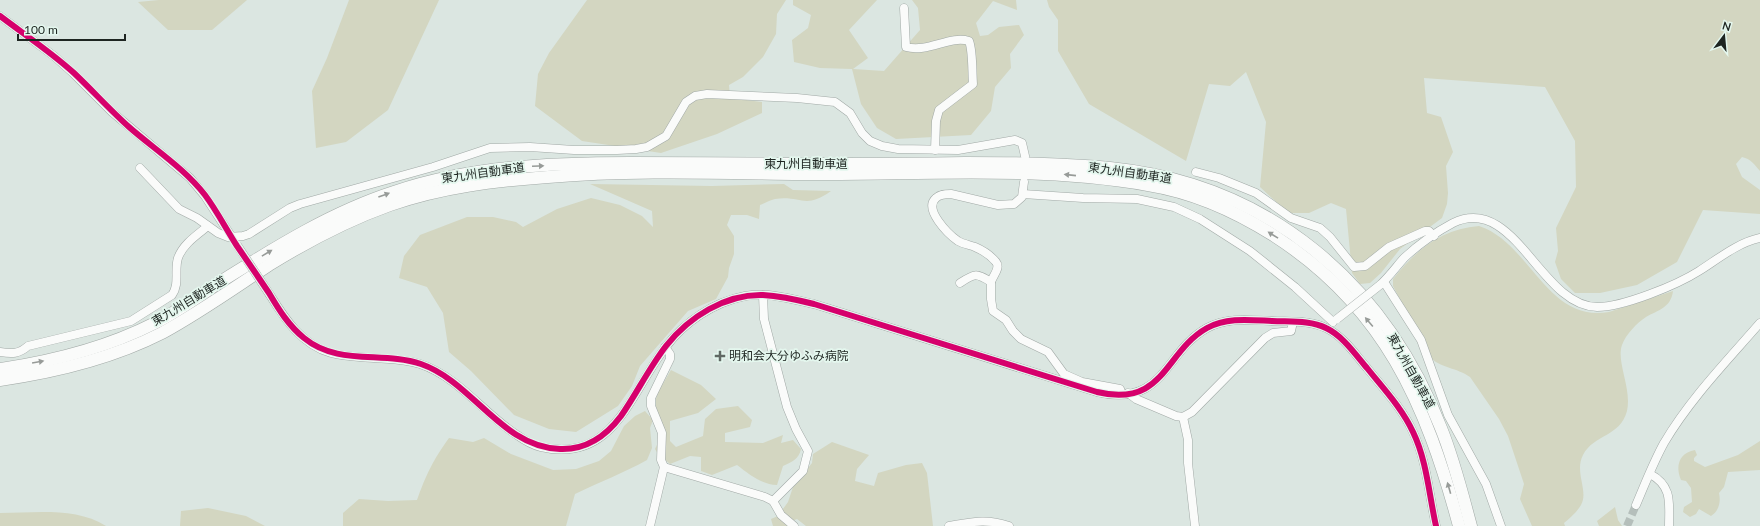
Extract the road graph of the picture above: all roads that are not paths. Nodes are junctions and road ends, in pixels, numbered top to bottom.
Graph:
1 (904, 8) dead end
2 (0, 16) edge
3 (935, 150) junction
4 (1026, 156) dead end
5 (140, 168) dead end
6 (1196, 172) dead end
7 (1024, 182) dead end
8 (1023, 194) junction
9 (208, 226) junction
10 (1434, 236) junction
11 (232, 237) junction
12 (1760, 238) edge
13 (991, 282) junction
14 (960, 283) dead end
15 (1382, 284) junction
16 (763, 295) junction
17 (1335, 320) junction
18 (1293, 322) junction
19 (1760, 323) edge
20 (1326, 328) junction
21 (665, 347) junction
22 (0, 352) edge
23 (0, 369) edge
24 (0, 380) edge
25 (1125, 394) junction
26 (1183, 417) junction
27 (664, 467) junction
28 (1650, 474) junction
29 (773, 501) junction
30 (1636, 505) tunnel mouth
31 (650, 526) edge
32 (794, 526) edge
33 (950, 526) edge
34 (1009, 526) edge
35 (1195, 526) edge
36 (1436, 526) edge
37 (1459, 526) edge
38 (1471, 526) edge
39 (1501, 526) edge
40 (1669, 526) edge

1 - 3 street
2 - 11 street
3 - 4 street
3 - 11 street
5 - 9 street
6 - 10 street
7 - 8 street
8 - 13 street
8 - 17 street
9 - 11 street
9 - 22 street
10 - 12 street
10 - 15 street
11 - 21 street, bridge
13 - 14 street
13 - 25 street
15 - 17 street, bridge
15 - 39 street
16 - 21 street
16 - 25 street
16 - 29 street
17 - 20 street
18 - 20 street
18 - 25 street
18 - 26 street
19 - 28 street
20 - 36 street
21 - 27 street
23 -> 38 highway, 東九州自動車道
37 -> 24 highway, 東九州自動車道
25 - 26 street
26 - 35 street
27 - 29 street
27 - 31 street
28 - 30 street
28 - 40 street
29 - 32 street
33 - 34 street

